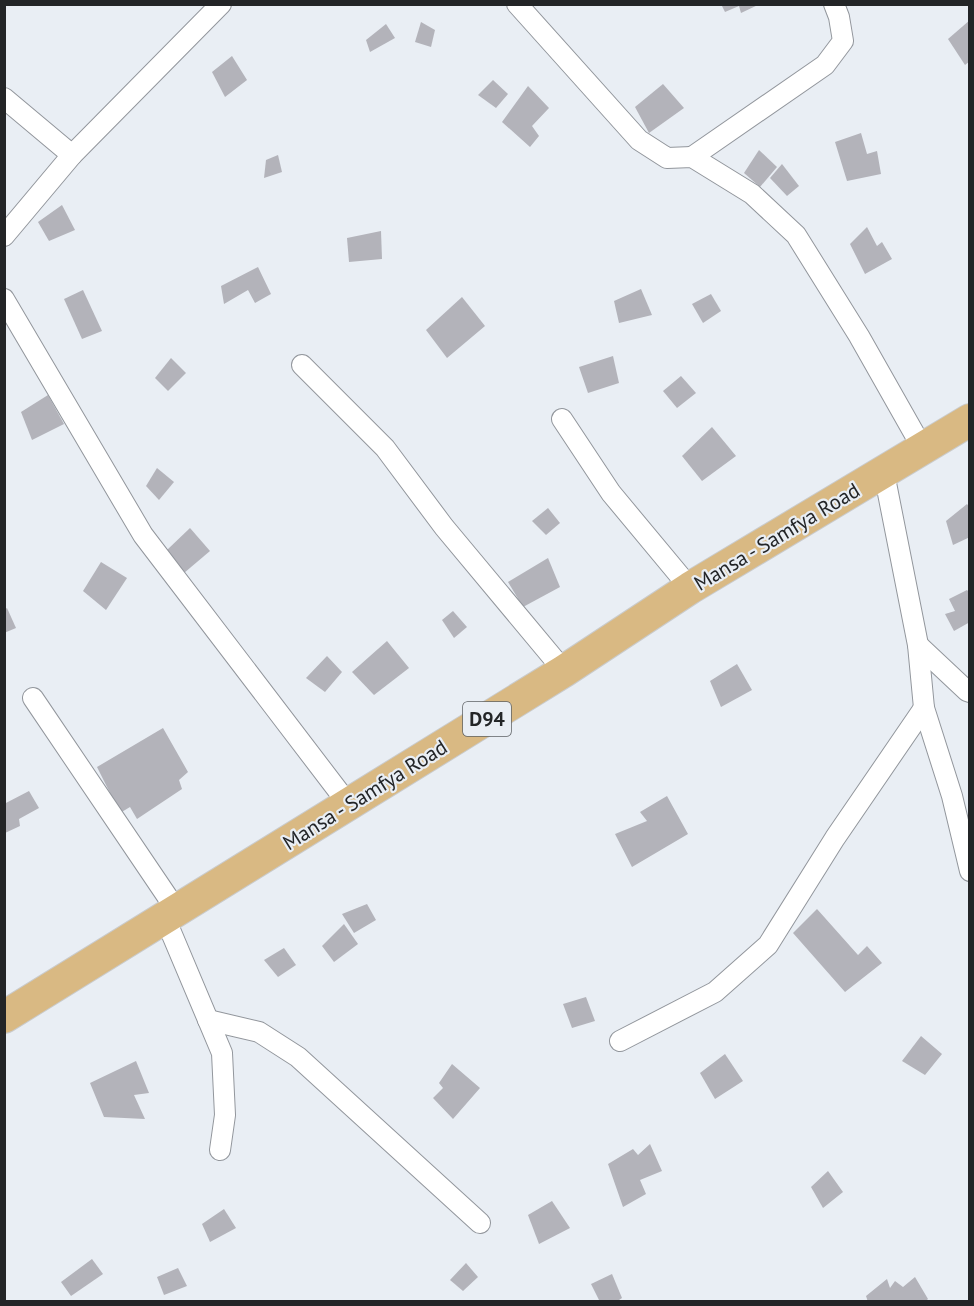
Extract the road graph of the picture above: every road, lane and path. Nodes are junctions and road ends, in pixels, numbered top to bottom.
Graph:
1 (221, 4) edge
2 (517, 4) edge
3 (834, 4) edge
4 (4, 98) edge
5 (72, 155) junction
6 (692, 157) junction
7 (4, 236) edge
8 (4, 299) edge
9 (302, 365) dead end
10 (562, 419) dead end
11 (969, 420) edge
12 (923, 448) junction
13 (884, 473) junction
14 (690, 588) junction
15 (918, 645) junction
16 (564, 671) junction
17 (969, 692) edge
18 (33, 698) dead end
19 (924, 708) junction
20 (349, 805) junction
21 (969, 871) edge
22 (171, 914) junction
23 (4, 1017) edge
24 (208, 1020) junction
25 (620, 1041) dead end
26 (220, 1150) dead end
27 (480, 1223) dead end

1 - 5 street
2 - 6 street
3 - 6 street
4 - 5 street
5 - 7 street
6 - 12 street
8 - 20 street
9 - 16 street
10 - 14 street
11 - 12 main road, Mansa - Samfya Road / D94
12 - 13 main road, Mansa - Samfya Road / D94
13 - 14 main road, Mansa - Samfya Road / D94
13 - 15 street
14 - 16 main road, Mansa - Samfya Road / D94
15 - 17 street
15 - 19 street
16 - 20 main road, Mansa - Samfya Road / D94
18 - 22 street
19 - 21 street
19 - 25 street
20 - 22 main road, Mansa - Samfya Road / D94
22 - 23 main road, Mansa - Samfya Road / D94
22 - 24 street
24 - 26 street
24 - 27 street

